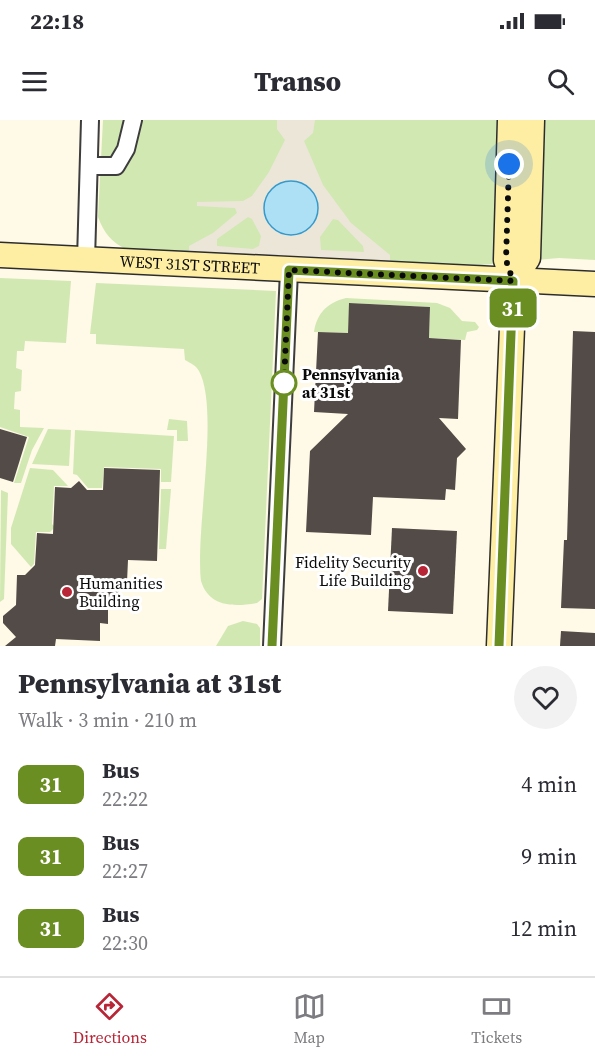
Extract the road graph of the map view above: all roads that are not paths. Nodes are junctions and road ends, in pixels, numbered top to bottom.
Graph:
1 (90, 120) edge
2 (133, 120) edge
3 (510, 120) edge
4 (532, 120) edge
5 (89, 166) junction
6 (0, 255) edge
7 (86, 260) junction
8 (289, 270) junction
9 (513, 281) junction
10 (595, 284) edge
11 (272, 646) edge
12 (499, 646) edge

1 - 5 street
2 - 5 street
3 - 9 main road
4 - 9 main road
5 - 7 street
6 - 7 main road, WEST 31ST STREET
7 - 8 main road, WEST 31ST STREET
8 - 9 main road, WEST 31ST STREET
8 - 11 street
9 - 10 main road, WEST 31ST STREET
9 - 12 main road

